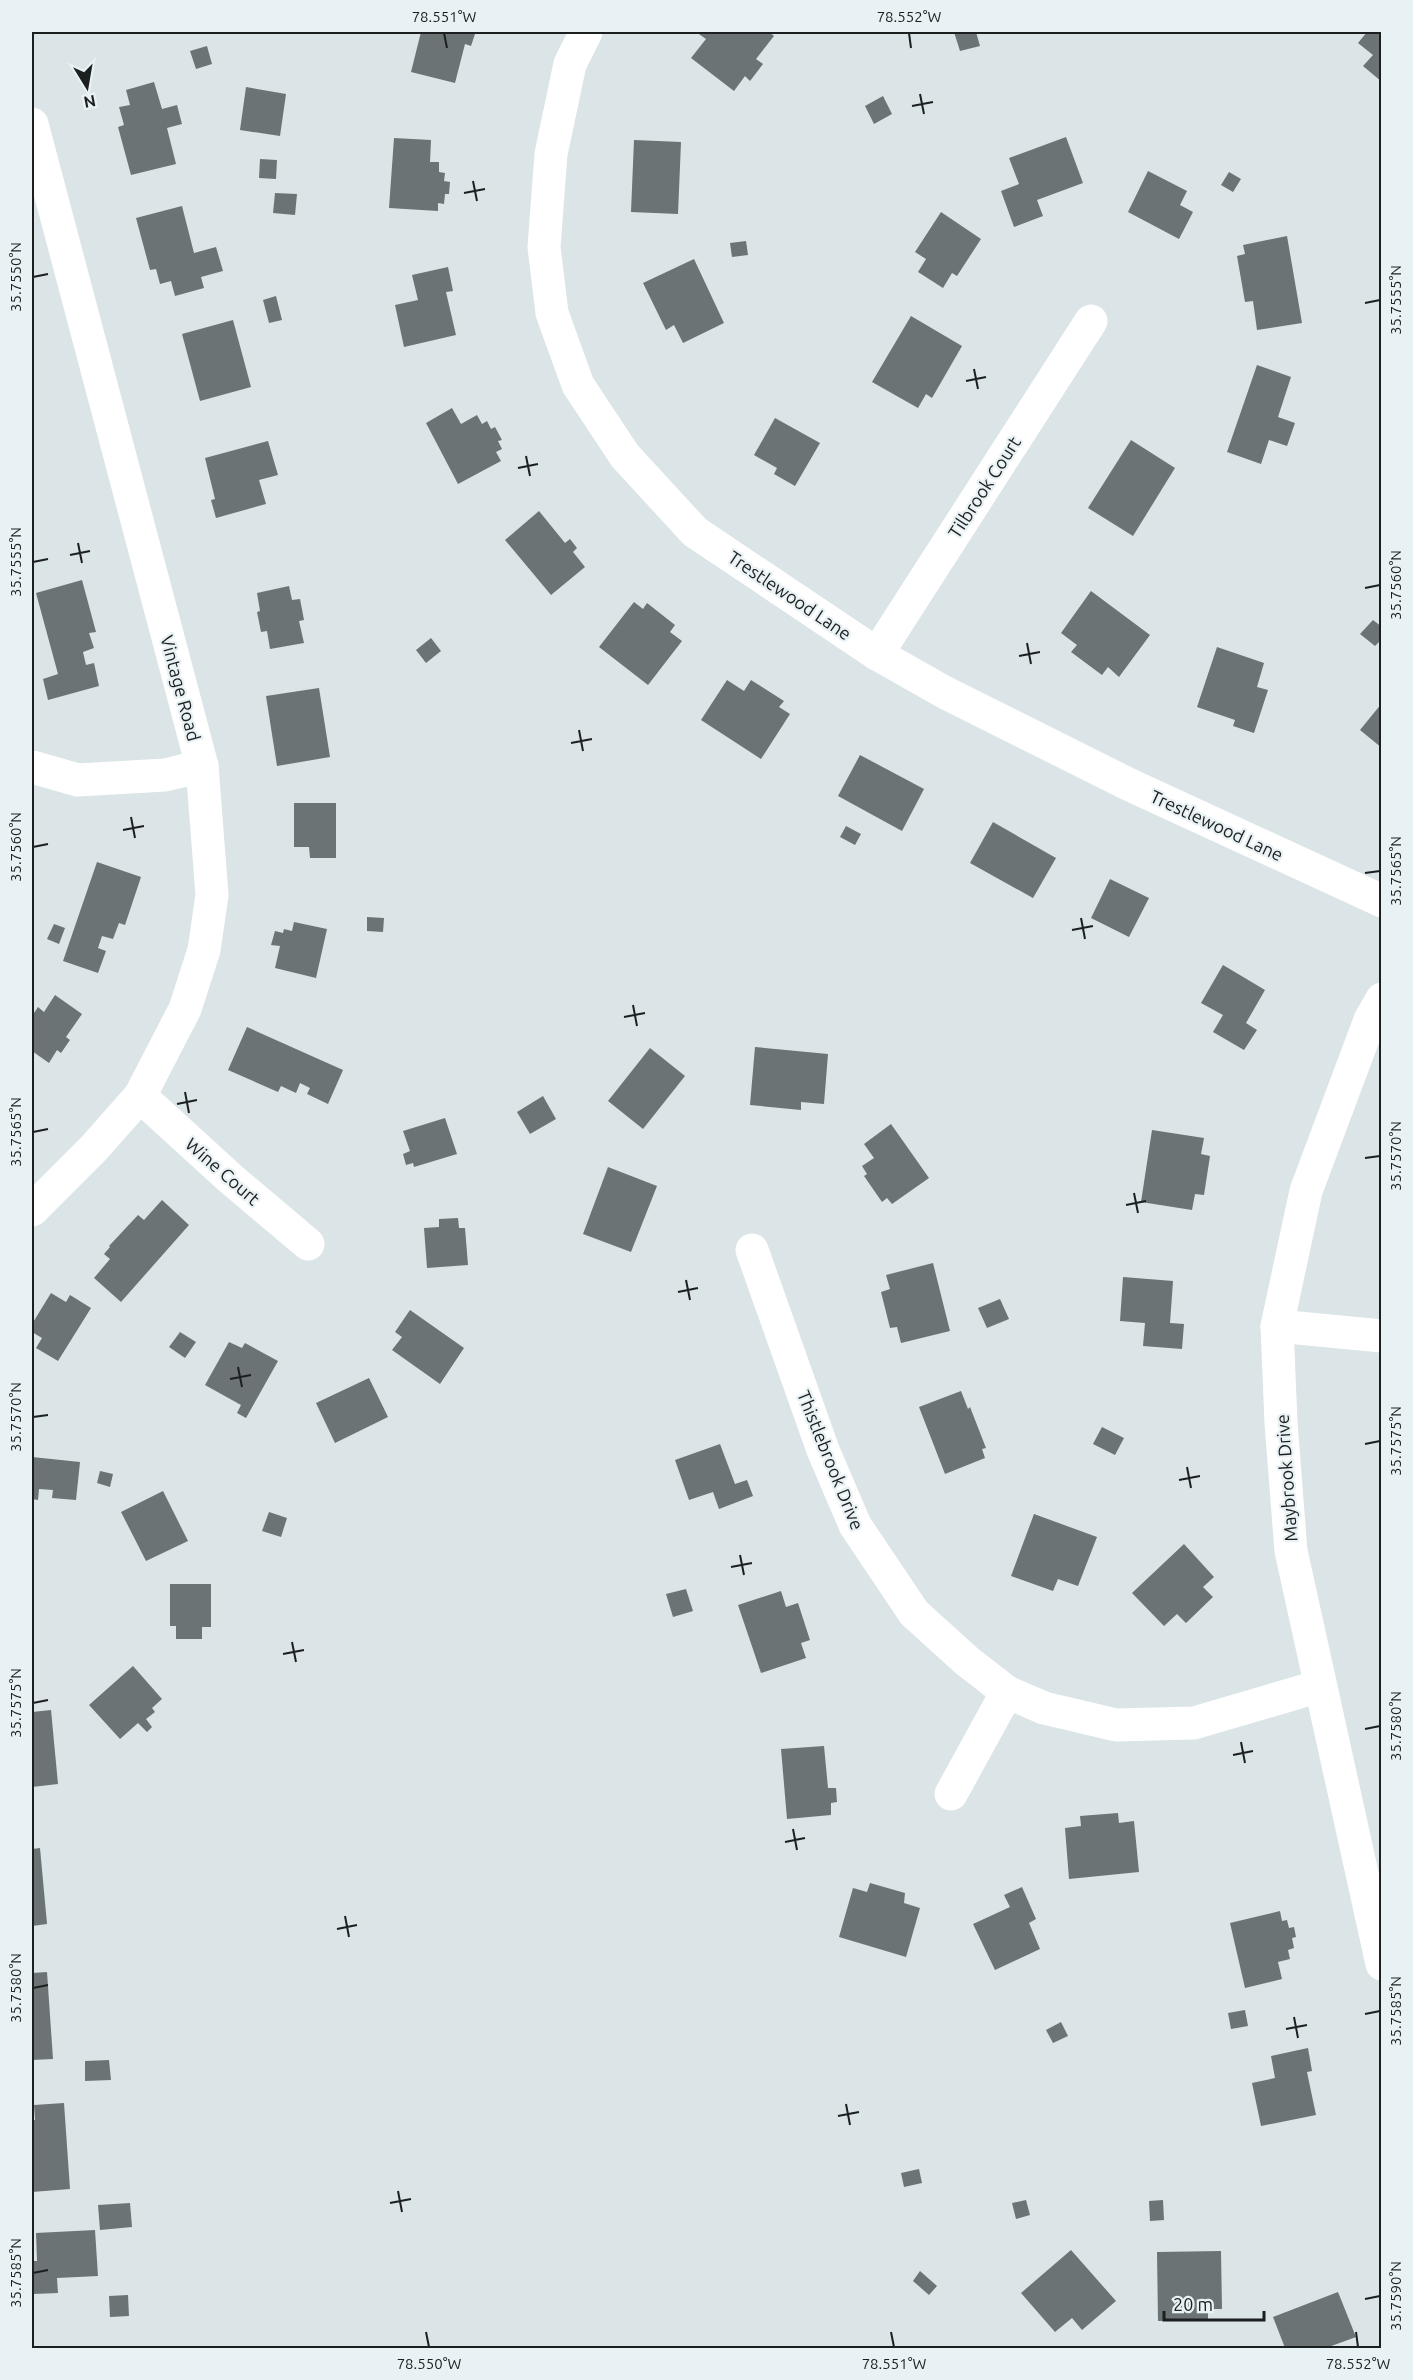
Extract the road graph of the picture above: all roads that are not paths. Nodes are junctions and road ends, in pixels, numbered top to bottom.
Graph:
1 (586, 32) edge
2 (32, 124) edge
3 (1090, 321) dead end
4 (877, 654) junction
5 (202, 766) junction
6 (32, 767) edge
7 (1382, 901) edge
8 (1382, 999) edge
9 (140, 1096) junction
10 (32, 1210) edge
11 (308, 1244) dead end
12 (752, 1250) dead end
13 (1277, 1326) junction
14 (1382, 1336) edge
15 (1320, 1686) junction
16 (1006, 1692) junction
17 (951, 1794) dead end
18 (1382, 1964) edge

1 - 4 street, Trestlewood Lane
2 - 5 street, Vintage Road
3 - 4 street, Tilbrook Court
4 - 7 street, Trestlewood Lane
5 - 6 street
5 - 9 street, Vintage Road
8 - 13 street, Maybrook Drive
9 - 10 street, Vintage Road
9 - 11 street, Wine Court
12 - 16 street, Thistlebrook Drive
13 - 14 street
13 - 15 street, Maybrook Drive
15 - 16 street, Thistlebrook Drive
15 - 18 street, Maybrook Drive
16 - 17 street

